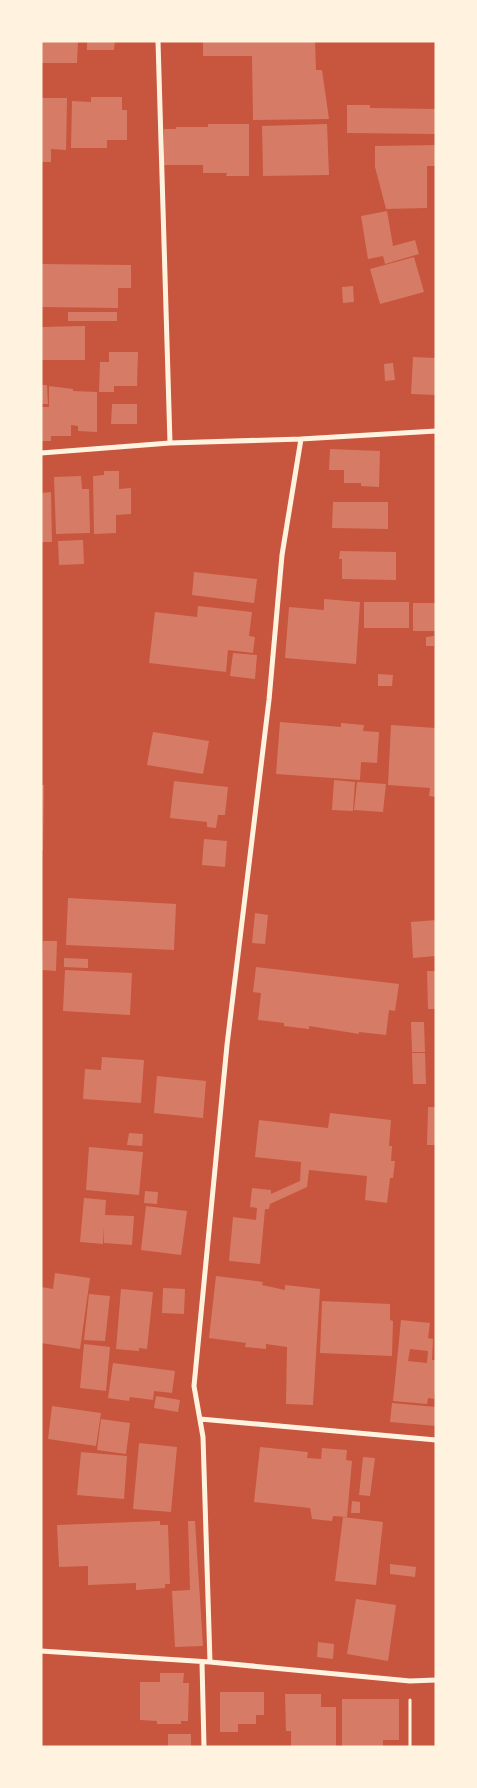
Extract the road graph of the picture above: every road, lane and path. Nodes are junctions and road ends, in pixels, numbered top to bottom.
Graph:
1 (158, 41) edge
2 (436, 431) edge
3 (301, 439) junction
4 (170, 444) junction
5 (41, 453) edge
6 (200, 1419) junction
7 (436, 1440) edge
8 (41, 1651) edge
9 (202, 1662) junction
10 (210, 1662) junction
11 (436, 1680) edge
12 (410, 1681) junction
13 (204, 1747) edge
14 (410, 1747) edge

1 - 4 street
2 - 3 street
3 - 4 street
3 - 6 street
4 - 5 street
6 - 7 street
6 - 10 street
8 - 9 street
9 - 10 street
9 - 13 street
10 - 12 street
11 - 12 street
12 - 14 path

